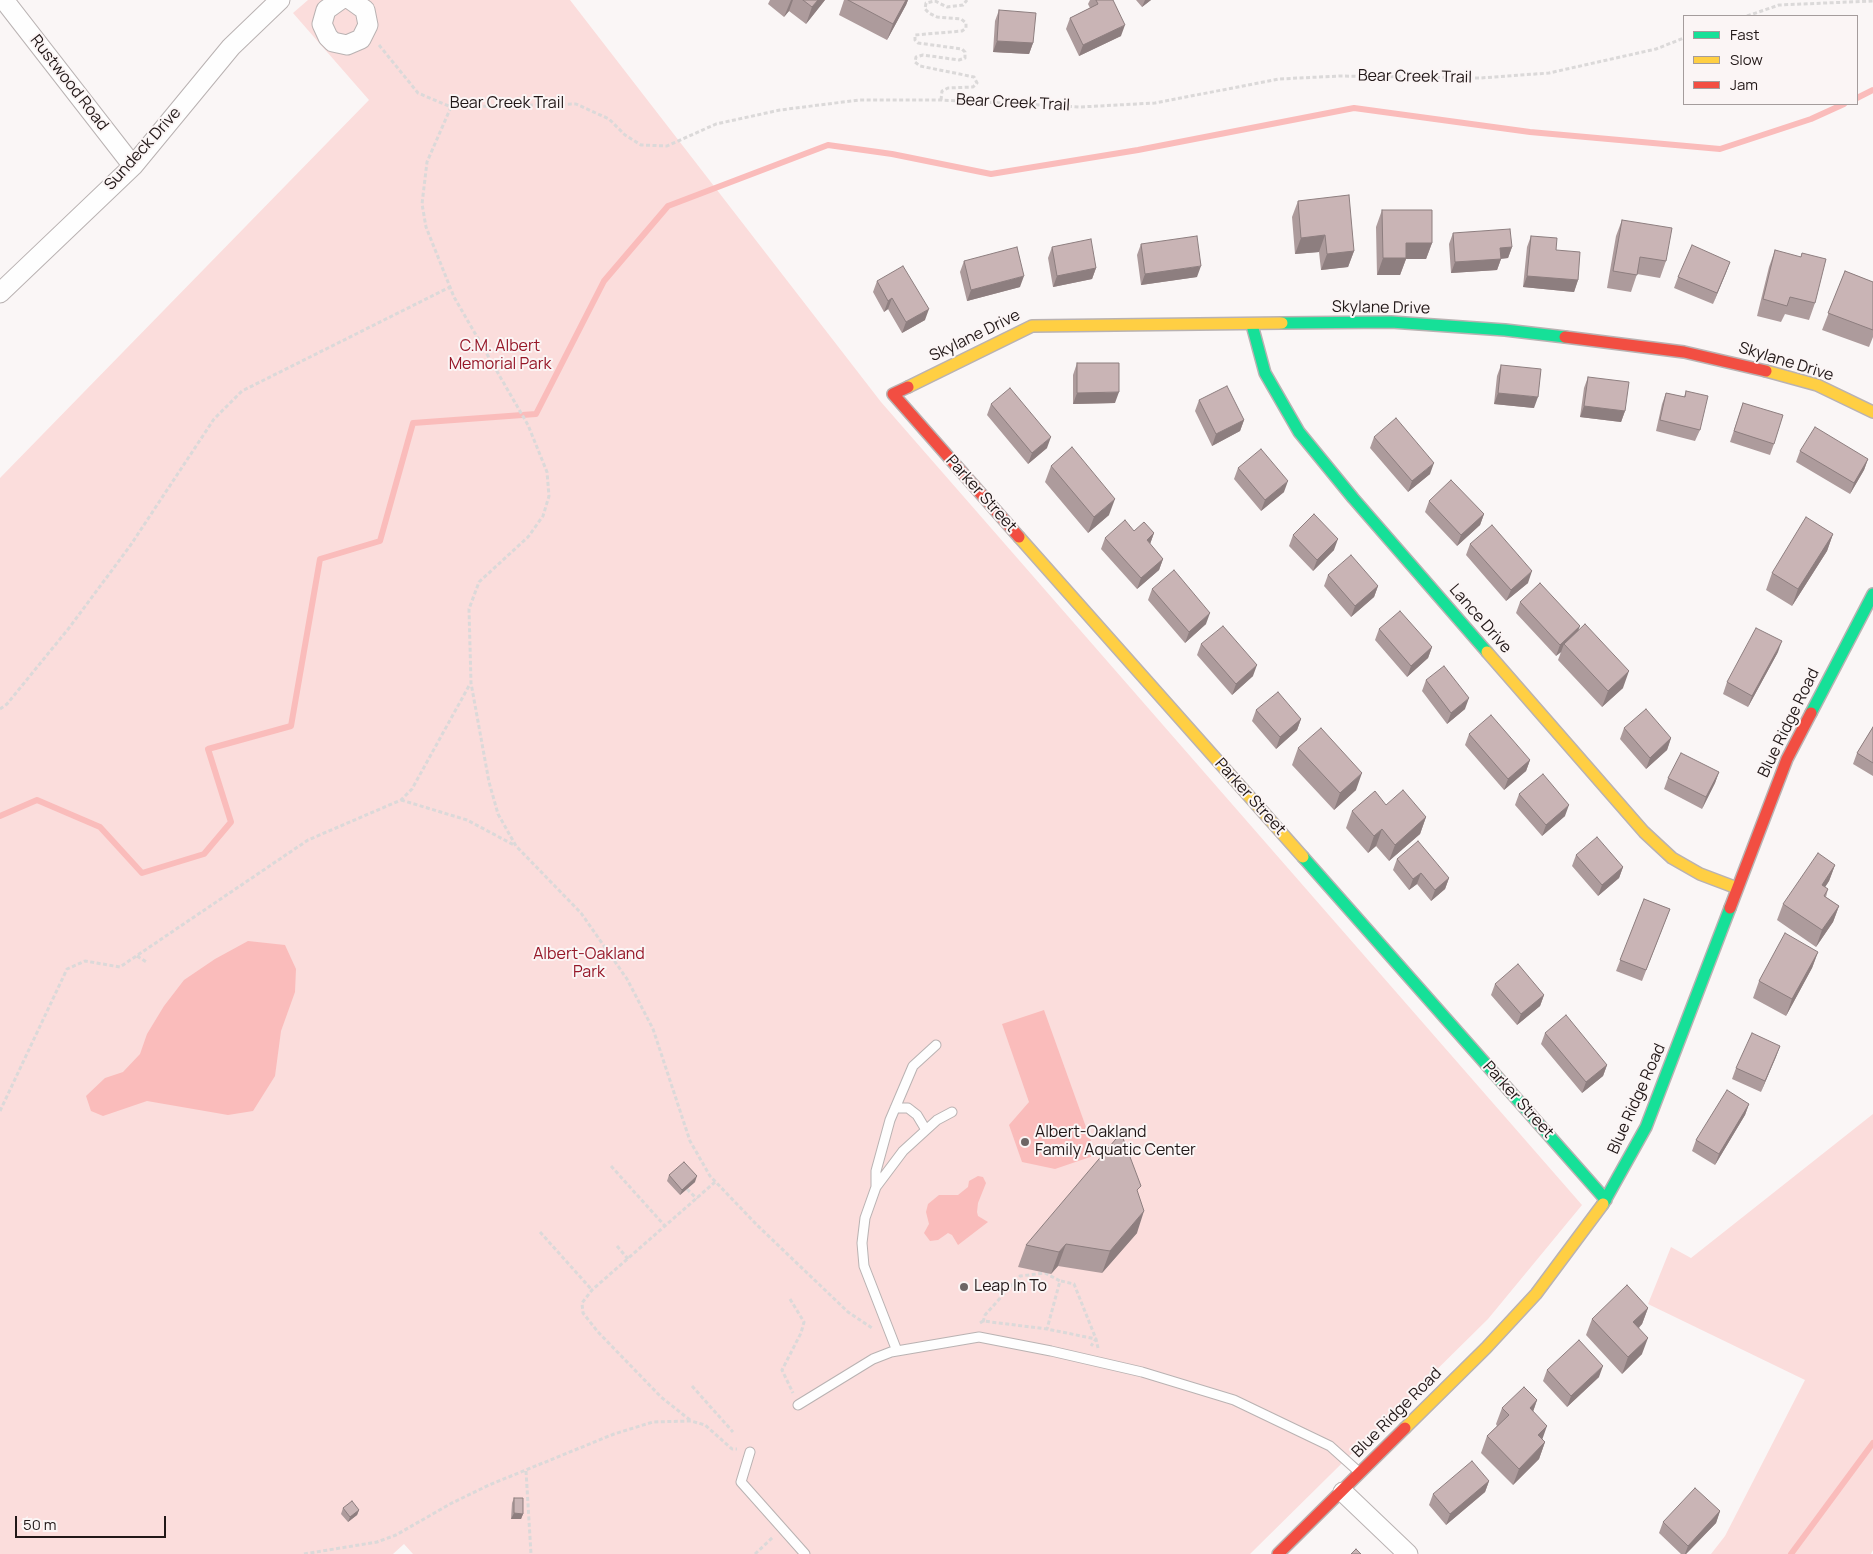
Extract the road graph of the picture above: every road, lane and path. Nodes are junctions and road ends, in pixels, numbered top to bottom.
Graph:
1 (4, 0) edge
2 (280, 0) edge
3 (351, 0) edge
4 (967, 0) edge
5 (333, 1) edge
6 (1873, 2) edge
7 (1750, 15) edge
8 (1683, 38) edge
9 (379, 45) dead end
10 (942, 100) junction
11 (451, 107) junction
12 (133, 166) junction
13 (450, 287) junction
14 (0, 293) edge
15 (1252, 325) junction
16 (893, 394) joint
17 (1873, 412) edge
18 (1873, 594) edge
19 (471, 683) junction
20 (0, 709) edge
21 (401, 800) junction
22 (516, 846) junction
23 (1737, 888) junction
24 (137, 956) junction
25 (148, 963) dead end
26 (936, 1045) dead end
27 (895, 1108) junction
28 (0, 1111) edge
29 (952, 1112) dead end
30 (926, 1130) junction
31 (611, 1166) dead end
32 (715, 1182) junction
33 (876, 1187) junction
34 (687, 1189) edge
35 (697, 1199) junction
36 (1606, 1200) junction
37 (665, 1226) junction
38 (540, 1232) dead end
39 (617, 1246) dead end
40 (628, 1259) junction
41 (1060, 1281) junction
42 (592, 1290) junction
43 (790, 1299) dead end
44 (873, 1328) dead end
45 (1048, 1328) dead end
46 (979, 1338) junction
47 (1096, 1339) dead end
48 (897, 1351) junction
49 (692, 1386) dead end
50 (798, 1404) joint
51 (691, 1421) junction
52 (733, 1432) dead end
53 (750, 1452) joint
54 (526, 1471) junction
55 (1360, 1472) junction
56 (1343, 1492) junction
57 (521, 1512) edge
58 (528, 1512) junction
59 (782, 1528) junction
60 (304, 1554) edge
61 (531, 1554) edge
62 (755, 1554) edge
63 (805, 1554) edge
64 (1278, 1554) edge
65 (1408, 1554) edge

1 - 12 street, Rustwood Road
2 - 12 street, Sundeck Drive
3 - 5 street
4 - 10 path
6 - 7 path
8 - 10 path, Bear Creek Trail
9 - 11 path, Bear Creek Trail
10 - 11 path, Bear Creek Trail
11 - 13 path
12 - 14 street, Sundeck Drive
13 - 19 path
13 - 20 path
15 - 16 street, Skylane Drive
15 - 17 street, Skylane Drive
15 - 23 street, Lance Drive
16 - 36 street, Parker Street
18 - 23 street, Blue Ridge Road
19 - 21 path
19 - 22 path
21 - 22 path
21 - 24 path
22 - 32 path
23 - 36 street, Blue Ridge Road
24 - 25 path
24 - 28 path
26 - 27 lane
27 - 30 lane
27 - 33 lane
29 - 30 lane
30 - 33 lane
31 - 37 path
32 - 35 path
32 - 44 path
33 - 48 lane
34 - 35 path
35 - 37 path
36 - 55 street, Blue Ridge Road
37 - 40 path
38 - 42 path
39 - 40 path
40 - 42 path
41 - 45 path
41 - 46 path
41 - 47 path
42 - 51 path
43 - 50 path
46 - 48 lane
46 - 55 lane
48 - 50 lane
49 - 52 path
51 - 53 path
51 - 54 path
53 - 59 lane
54 - 58 path
54 - 60 path
55 - 56 street, Blue Ridge Road
56 - 64 street, Blue Ridge Road
56 - 65 street
57 - 58 path
58 - 61 path
59 - 62 path
59 - 63 lane

